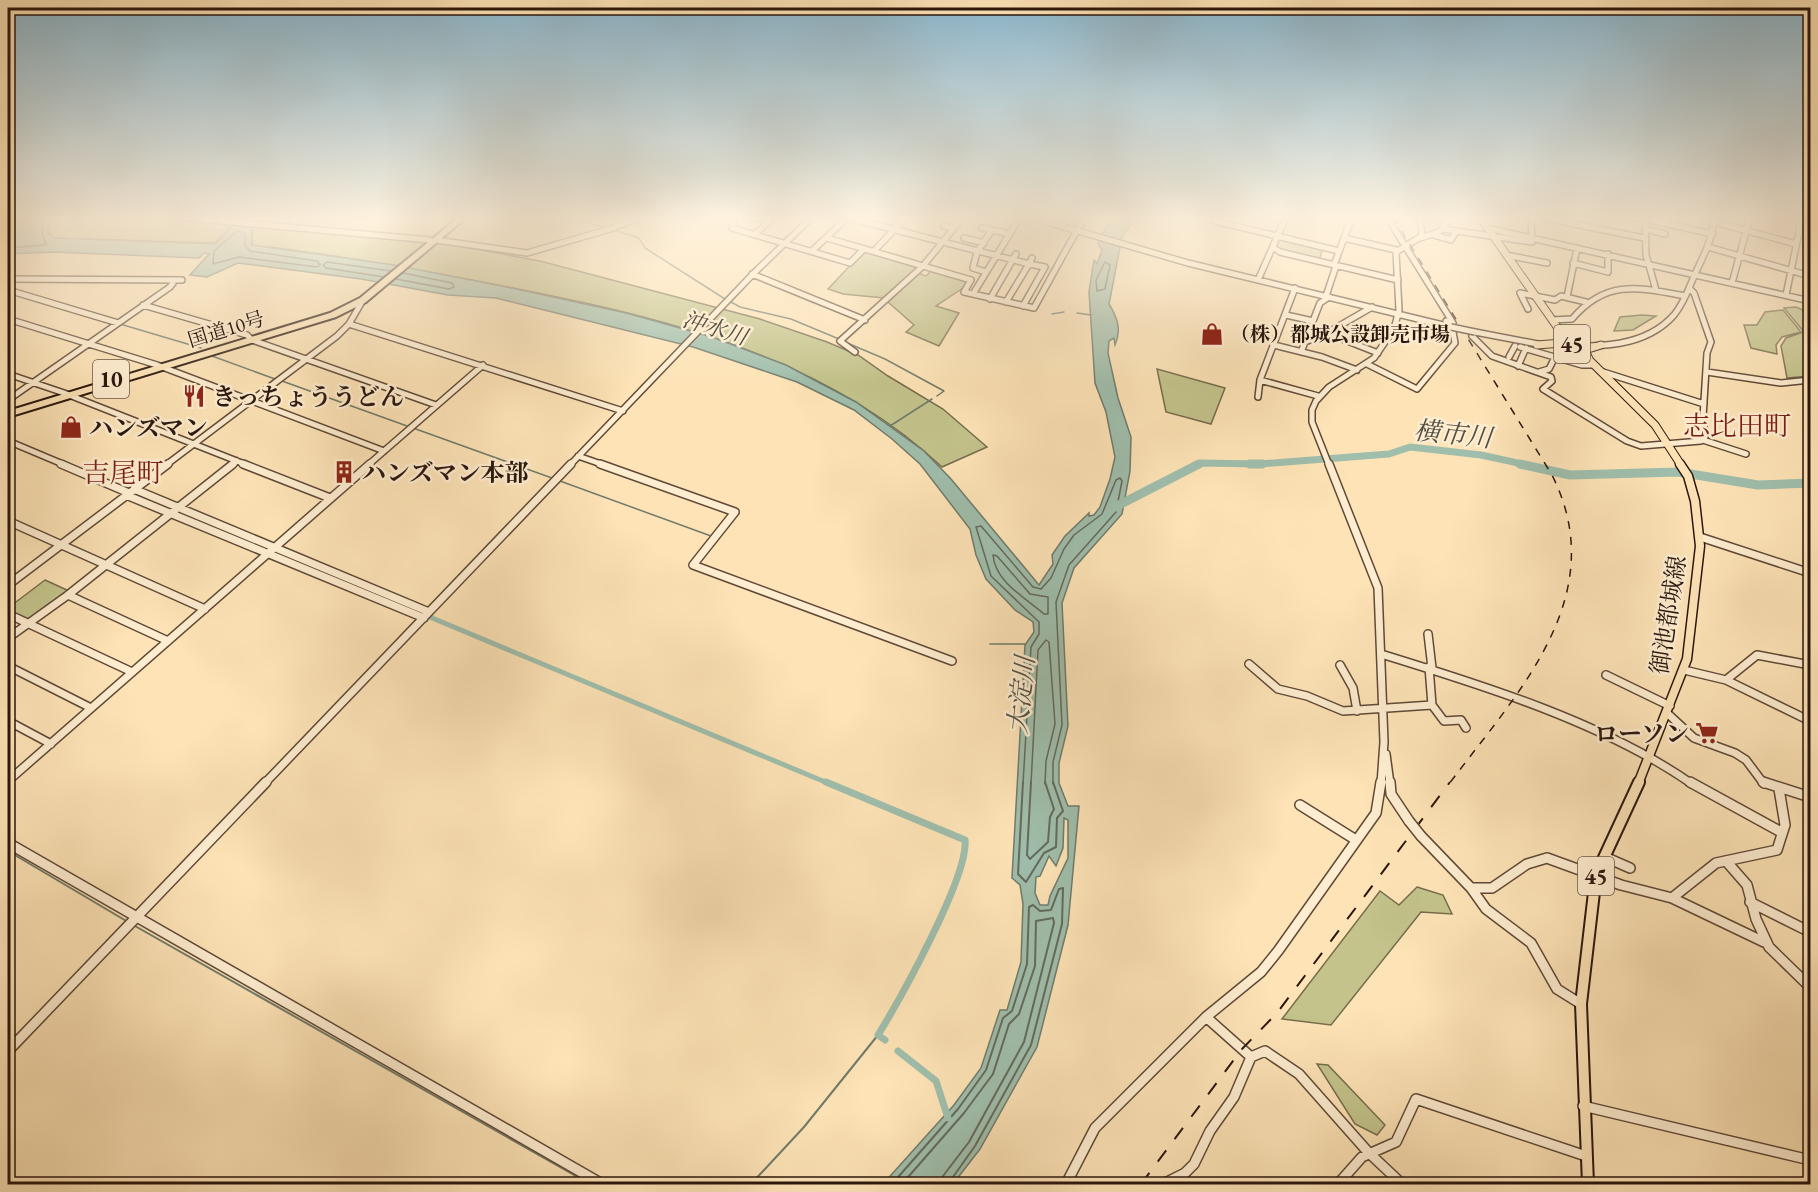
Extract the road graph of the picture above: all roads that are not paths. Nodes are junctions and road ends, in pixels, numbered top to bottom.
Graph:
1 (986, 272) edge
2 (393, 273) edge
3 (916, 273) edge
4 (946, 273) edge
5 (1005, 273) edge
6 (1024, 273) edge
7 (1042, 273) edge
8 (1054, 273) edge
9 (1231, 273) edge
10 (1261, 273) edge
11 (1333, 273) edge
12 (1367, 273) edge
13 (1398, 273) edge
14 (1421, 273) edge
15 (1519, 273) edge
16 (1571, 273) edge
17 (1649, 273) edge
18 (1689, 273) edge
19 (1735, 273) edge
20 (1790, 273) edge
21 (752, 274) joint
22 (1695, 274) junction
23 (8, 279) edge
24 (171, 280) junction
25 (182, 280) dead end
26 (1258, 280) junction
27 (1398, 280) junction
28 (1732, 282) junction
29 (1295, 288) junction
30 (1689, 288) junction
31 (8, 290) edge
32 (1656, 290) junction
33 (972, 294) junction
34 (1786, 295) junction
35 (365, 296) junction
36 (1328, 296) junction
37 (1535, 296) junction
38 (1685, 296) junction
39 (1567, 297) junction
40 (990, 299) junction
41 (1810, 301) edge
42 (1006, 302) junction
43 (1586, 302) junction
44 (144, 305) junction
45 (1023, 306) junction
46 (1372, 307) junction
47 (1528, 309) dead end
48 (341, 310) junction
49 (1400, 314) junction
50 (1286, 315) junction
51 (8, 318) edge
52 (865, 320) junction
53 (1552, 320) junction
54 (350, 322) junction
55 (118, 323) junction
56 (1452, 327) junction
57 (1560, 331) junction
58 (1327, 333) junction
59 (250, 339) junction
60 (89, 343) junction
61 (1274, 345) junction
62 (1538, 345) junction
63 (1601, 345) junction
64 (1515, 346) junction
65 (1574, 346) junction
66 (1526, 348) junction
67 (1301, 351) junction
68 (855, 352) dead end
69 (1378, 353) junction
70 (1509, 357) dead end
71 (1555, 357) junction
72 (305, 360) junction
73 (1367, 364) junction
74 (483, 365) junction
75 (1593, 365) junction
76 (1518, 366) junction
77 (160, 367) junction
78 (1357, 370) junction
79 (1600, 371) junction
80 (1539, 372) junction
81 (1707, 372) junction
82 (8, 374) edge
83 (1260, 380) junction
84 (1810, 380) edge
85 (33, 382) junction
86 (67, 394) junction
87 (1317, 396) junction
88 (1258, 397) dead end
89 (8, 400) edge
90 (250, 401) junction
91 (1704, 404) junction
92 (436, 405) junction
93 (623, 411) junction
94 (8, 413) edge
95 (1703, 440) junction
96 (8, 441) edge
97 (194, 444) junction
98 (1670, 444) junction
99 (384, 451) junction
100 (1746, 454) dead end
101 (578, 456) junction
102 (237, 461) junction
103 (130, 492) junction
104 (330, 498) junction
105 (1695, 501) joint
106 (178, 508) junction
107 (171, 513) junction
108 (8, 521) edge
109 (1700, 537) junction
110 (60, 545) junction
111 (270, 551) junction
112 (106, 565) junction
113 (1810, 573) edge
114 (8, 585) edge
115 (68, 595) junction
116 (205, 609) junction
117 (8, 614) edge
118 (427, 615) junction
119 (30, 624) junction
120 (1428, 634) dead end
121 (8, 638) edge
122 (168, 641) junction
123 (1381, 654) junction
124 (952, 661) dead end
125 (1250, 664) dead end
126 (1340, 664) dead end
127 (8, 666) edge
128 (1810, 666) edge
129 (1430, 667) junction
130 (1684, 670) junction
131 (132, 672) junction
132 (1606, 675) dead end
133 (1726, 680) junction
134 (1431, 705) junction
135 (91, 708) junction
136 (1669, 709) junction
137 (1382, 710) junction
138 (1357, 711) junction
139 (8, 721) edge
140 (1810, 722) edge
141 (1466, 728) dead end
142 (1384, 742) junction
143 (51, 744) junction
144 (1649, 758) junction
145 (8, 782) edge
146 (1779, 789) junction
147 (1810, 797) edge
148 (1300, 805) dead end
149 (1781, 832) junction
150 (1356, 840) junction
151 (8, 843) edge
152 (1605, 857) junction
153 (1726, 861) junction
154 (1630, 868) dead end
155 (1596, 875) junction
156 (1471, 888) junction
157 (1672, 898) junction
158 (1750, 902) junction
159 (134, 919) junction
160 (1810, 932) edge
161 (1764, 942) dead end
162 (1810, 987) edge
163 (1581, 1004) junction
164 (1206, 1017) junction
165 (8, 1051) edge
166 (1251, 1057) junction
167 (1583, 1106) junction
168 (1368, 1152) junction
169 (1586, 1156) junction
170 (1810, 1160) edge
171 (602, 1185) edge
172 (1066, 1185) edge
173 (1163, 1185) edge
174 (1338, 1185) edge
175 (1402, 1185) edge
176 (1588, 1185) edge

1 - 33 street
2 - 35 highway, 国道10号 / 10
3 - 52 street
4 - 33 street
5 - 40 street
6 - 42 street
7 - 45 street
8 - 45 street
9 - 26 street
10 - 26 street
11 - 36 street
12 - 27 street
13 - 27 street
14 - 56 street
15 - 37 main road, 御池都城線 / 45
16 - 39 street
17 - 32 street
18 - 22 street
19 - 28 street
20 - 34 street
21 - 52 street
21 - 93 street
22 - 28 street
22 - 30 street
23 - 24 street
24 - 25 street
24 - 44 street
26 - 29 street
27 - 49 street
28 - 34 street
29 - 36 street
29 - 50 street
30 - 38 street
30 - 81 street
31 - 55 street
32 - 38 street
32 - 43 street
33 - 40 street
34 - 41 street
35 - 48 highway, 国道10号 / 10
35 - 54 street
36 - 46 street
36 - 50 street
37 - 39 street
37 - 47 street
37 - 53 main road, 御池都城線 / 45
38 - 63 street
39 - 43 street
40 - 42 street
42 - 45 street
43 - 53 street
44 - 55 street
44 - 59 street
46 - 49 street
46 - 58 street
48 - 54 street
48 - 59 highway, 国道10号 / 10
49 - 56 street
49 - 69 street
50 - 61 street
51 - 60 street
52 - 68 street
53 - 57 main road, 御池都城線 / 45
54 - 72 street
54 - 74 street
55 - 60 street
56 - 62 street, bridge
56 - 73 street
57 - 62 main road
57 - 63 street
57 - 65 main road, 御池都城線 / 45
58 - 67 street
58 - 69 street
59 - 72 street
59 - 77 highway, 国道10号 / 10
60 - 77 street
60 - 85 street
61 - 67 street
61 - 83 street
62 - 65 street
62 - 75 street
63 - 65 street
63 - 75 main road
64 - 66 street
64 - 70 street
64 - 76 street
65 - 75 main road, 御池都城線 / 45
66 - 71 street
66 - 76 street
67 - 78 street
69 - 73 street
71 - 75 street
71 - 80 street
72 - 90 street
72 - 92 street
73 - 78 street
74 - 92 street
74 - 93 street
75 - 79 main road, 御池都城線 / 45
76 - 80 street
77 - 86 highway, 国道10号 / 10
77 - 90 street
78 - 87 street
79 - 91 street
79 - 98 main road, 御池都城線 / 45
80 - 98 street
81 - 84 street
81 - 91 street
82 - 85 street
83 - 87 street
83 - 88 street
85 - 86 street
85 - 89 street
86 - 94 highway, 国道10号 / 10
86 - 97 street
87 - 123 street
90 - 97 street
90 - 99 street
91 - 95 street
92 - 99 street
93 - 101 street
95 - 98 street
95 - 100 street
96 - 103 street
97 - 102 street
97 - 103 street
98 - 105 main road, 御池都城線 / 45
99 - 104 street
101 - 118 street
101 - 124 street
102 - 104 street
102 - 106 street
103 - 106 street
103 - 107 street
103 - 110 street
104 - 111 street
105 - 109 main road, 御池都城線 / 45
106 - 107 street
106 - 111 street
107 - 111 street
107 - 112 street
108 - 110 street
109 - 113 street
109 - 130 main road, 御池都城線 / 45
110 - 112 street
110 - 114 street
111 - 116 street
111 - 118 street
112 - 115 street
112 - 116 street
115 - 119 street
115 - 122 street
116 - 122 street
117 - 119 street
118 - 159 street
119 - 121 street
119 - 131 street
120 - 129 street
122 - 131 street
123 - 129 street
123 - 137 street
125 - 138 street
126 - 138 street
127 - 135 street
128 - 133 street
129 - 134 street
129 - 144 street
130 - 133 street
130 - 136 main road, 御池都城線 / 45
131 - 135 street
132 - 136 street
133 - 140 street
134 - 137 street
134 - 141 street
135 - 143 street
136 - 144 main road, 御池都城線 / 45
136 - 146 street
137 - 138 street
137 - 142 street
139 - 143 street
142 - 150 street
142 - 156 street, bridge
143 - 145 street
144 - 149 street
144 - 152 main road, 御池都城線 / 45
146 - 147 street
146 - 149 street
148 - 150 street
149 - 153 street
150 - 164 street
151 - 159 street
152 - 154 street
152 - 155 main road, 御池都城線 / 45
153 - 157 street
153 - 158 street
155 - 156 street
155 - 157 street
155 - 163 main road, 御池都城線 / 45
156 - 163 street
157 - 161 street
158 - 160 street
158 - 162 street
159 - 165 street
159 - 171 street
163 - 167 main road, 御池都城線 / 45
164 - 166 street
164 - 172 street
166 - 168 street
166 - 173 street
167 - 169 main road, 御池都城線 / 45
167 - 170 street
168 - 169 street
168 - 174 street
168 - 175 street
169 - 176 main road, 御池都城線 / 45

